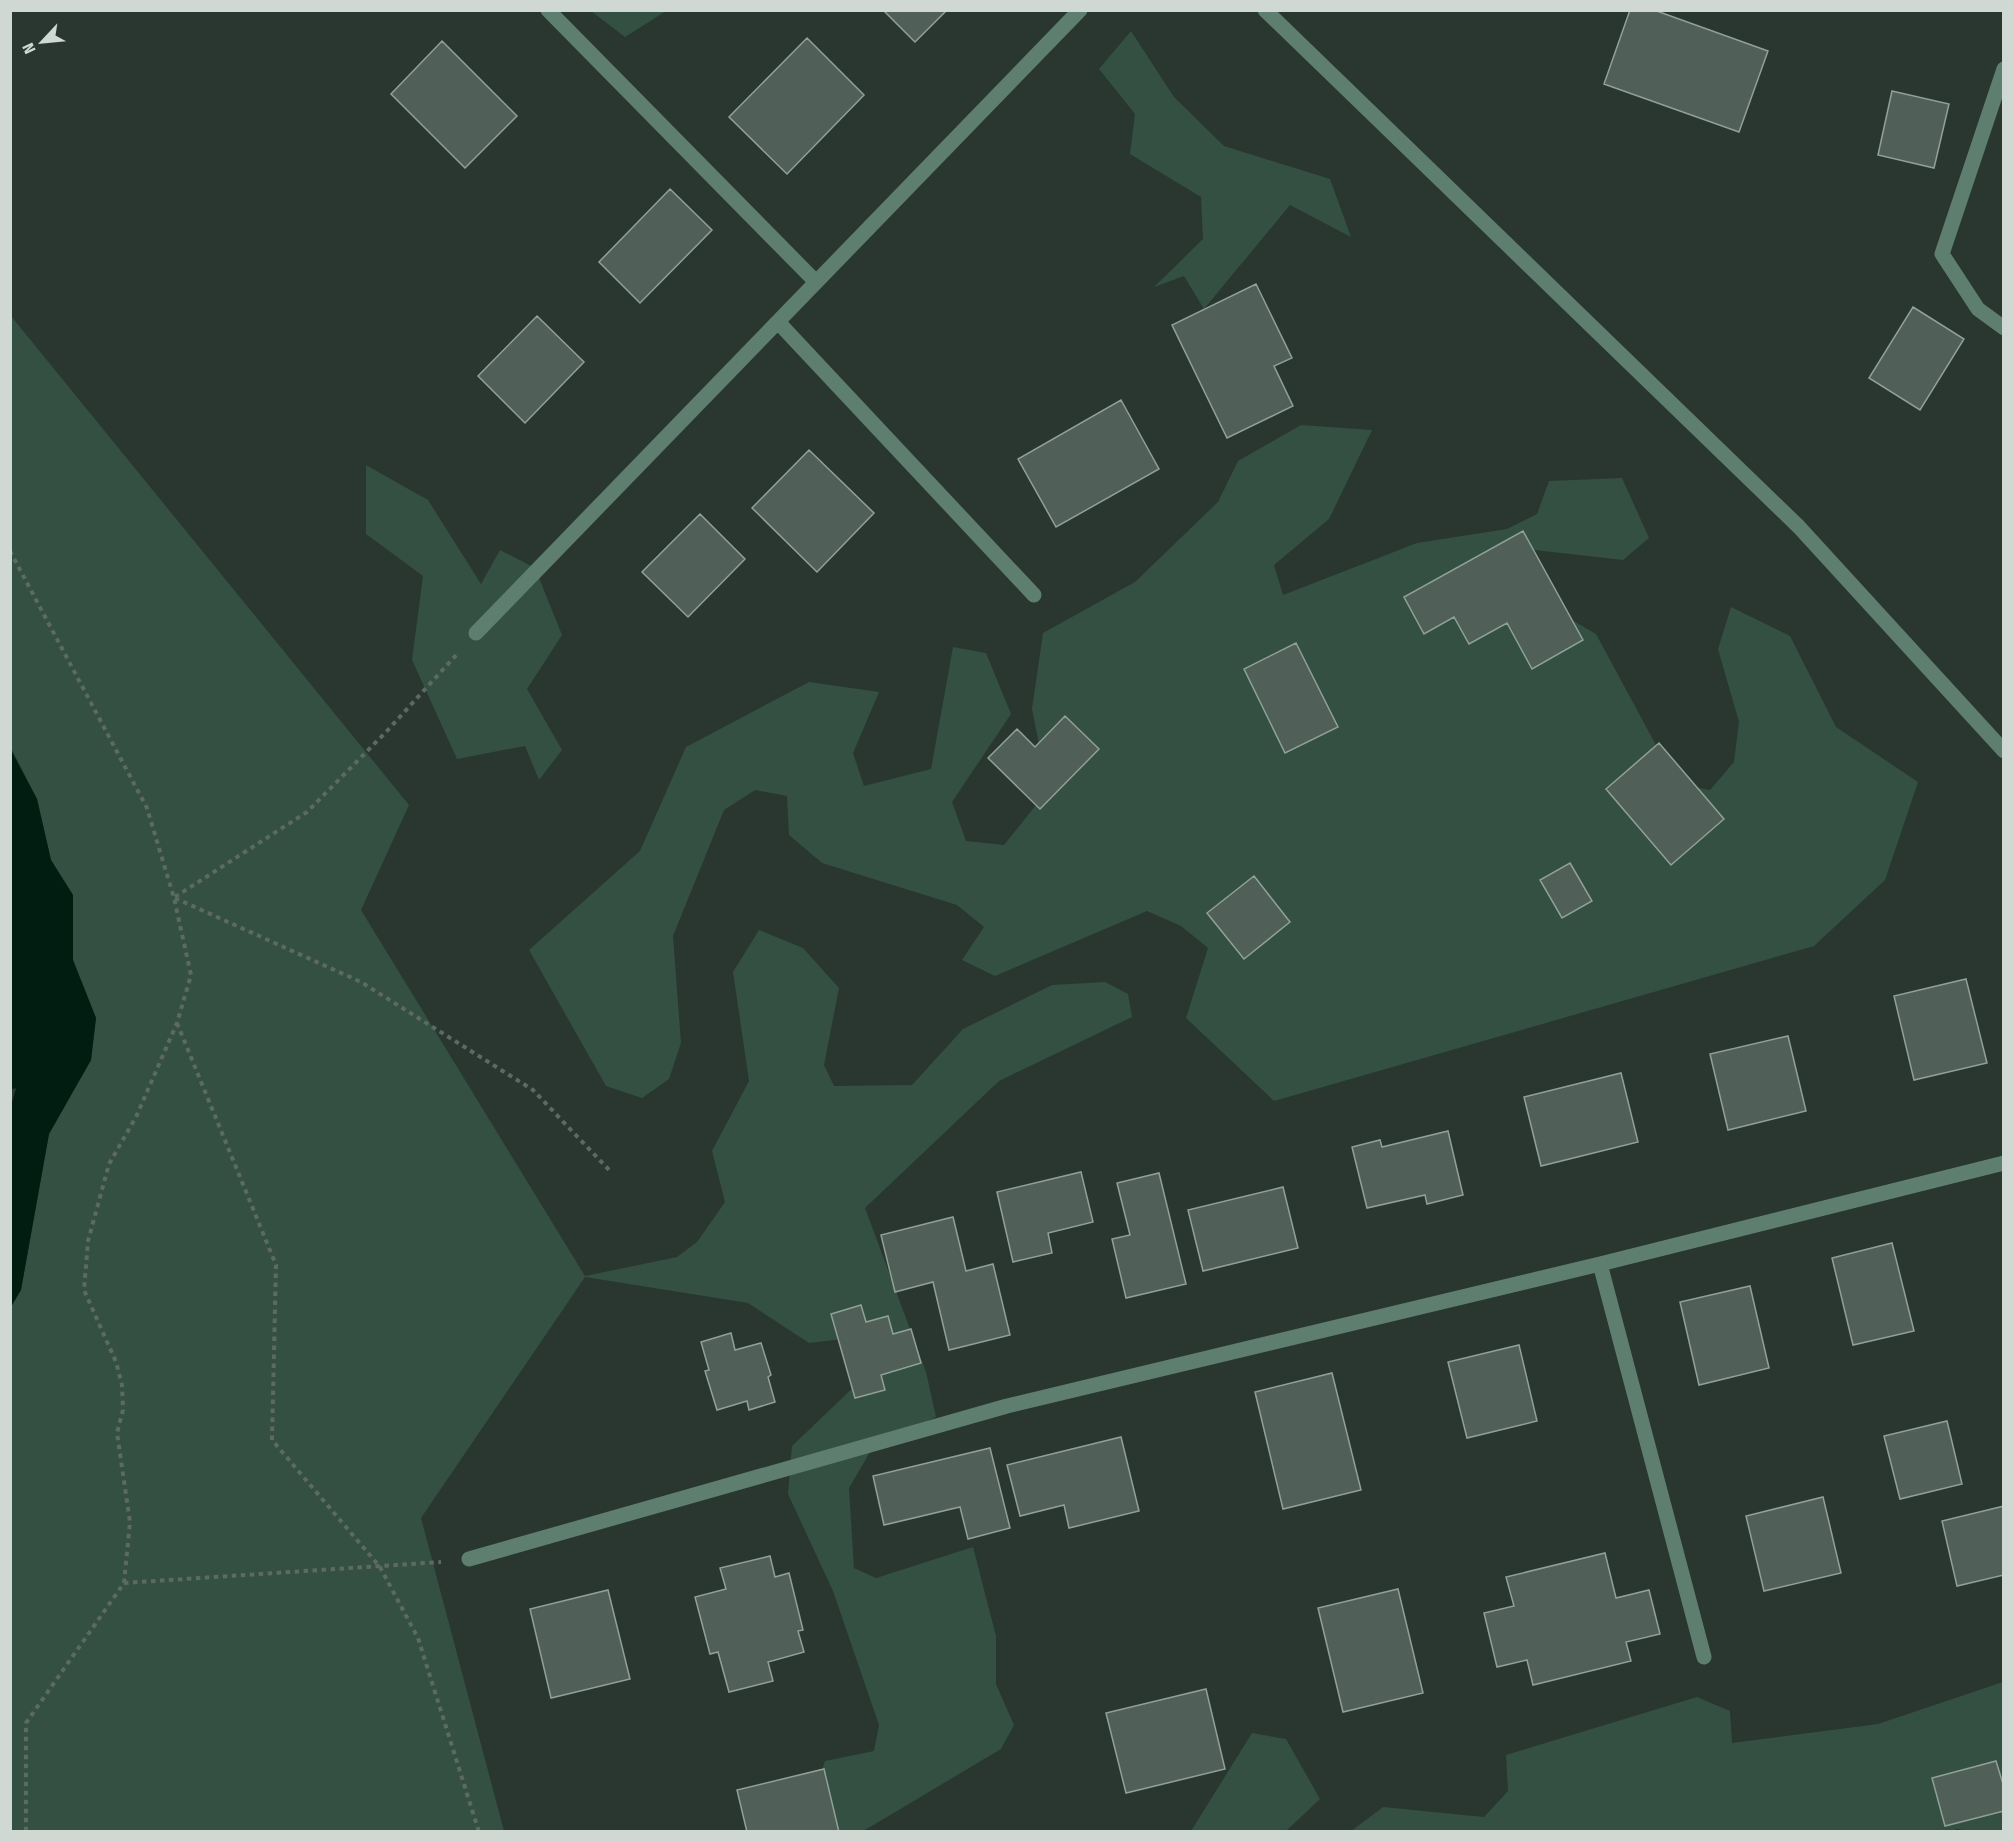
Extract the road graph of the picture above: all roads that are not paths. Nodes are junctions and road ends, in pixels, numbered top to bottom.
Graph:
1 (548, 10) edge
2 (1080, 10) edge
3 (1265, 10) edge
4 (2004, 69) edge
5 (816, 282) junction
6 (778, 322) junction
7 (2004, 328) edge
8 (1034, 595) dead end
9 (476, 633) road end
10 (2004, 750) edge
11 (2004, 1163) edge
12 (1600, 1264) junction
13 (469, 1559) road end
14 (1704, 1657) dead end

1 - 5 street
2 - 5 street
3 - 10 street
4 - 7 street
5 - 6 street
6 - 8 street
6 - 9 street
11 - 12 street
12 - 13 street
12 - 14 street

